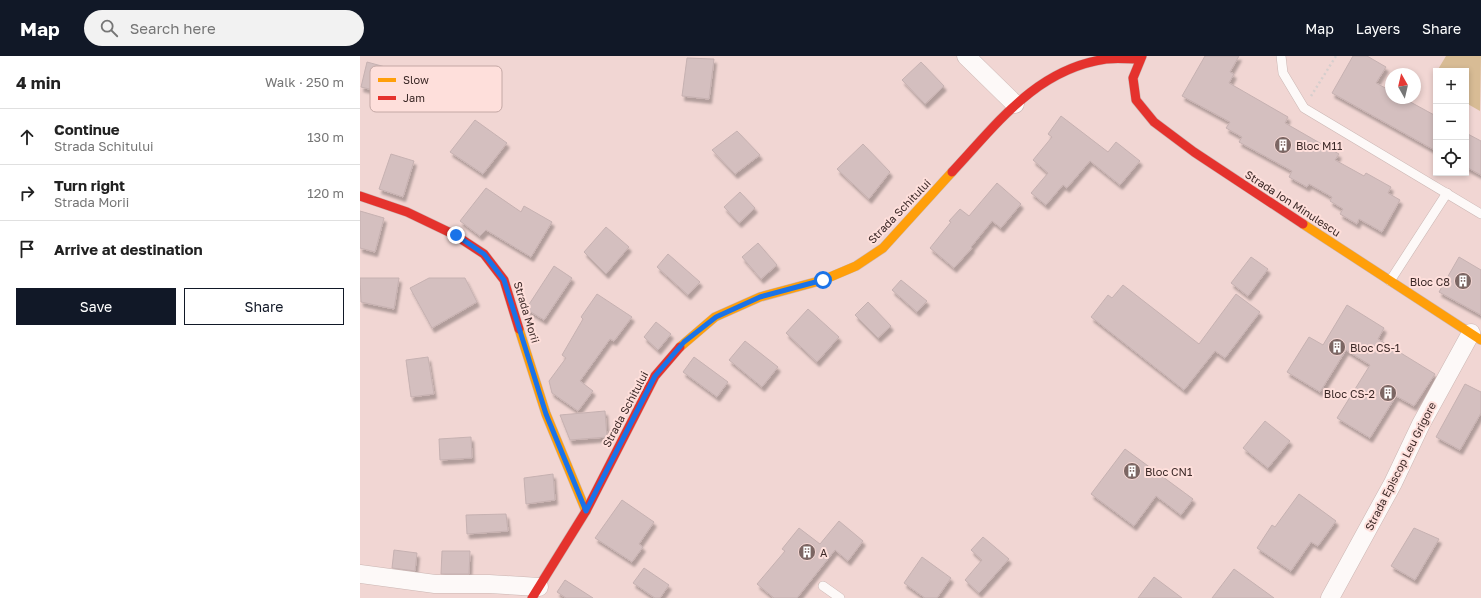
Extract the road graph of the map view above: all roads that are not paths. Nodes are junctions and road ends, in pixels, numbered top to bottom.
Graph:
1 (966, 56) edge
2 (1072, 56) edge
3 (1281, 56) edge
4 (1141, 58) edge
5 (1072, 67) junction
6 (1015, 104) junction
7 (1447, 193) junction
8 (360, 196) edge
9 (1481, 214) edge
10 (1390, 281) junction
11 (1476, 337) edge
12 (586, 511) junction
13 (360, 574) edge
14 (823, 586) dead end
15 (536, 592) edge
16 (840, 598) edge
17 (1330, 598) edge

1 - 6 street
2 - 5 lane
3 - 7 lane
4 - 5 street, Strada Schitului
4 - 10 street, Strada Ion Minulescu
5 - 6 street, Strada Schitului
6 - 12 street, Strada Schitului
7 - 9 lane
7 - 10 lane
8 - 12 street, Strada Morii
10 - 11 street, Strada Ion Minulescu
11 - 17 street, Strada Episcop Leu Grigore
12 - 15 street, Strada Schitului
13 - 15 street
14 - 16 lane

